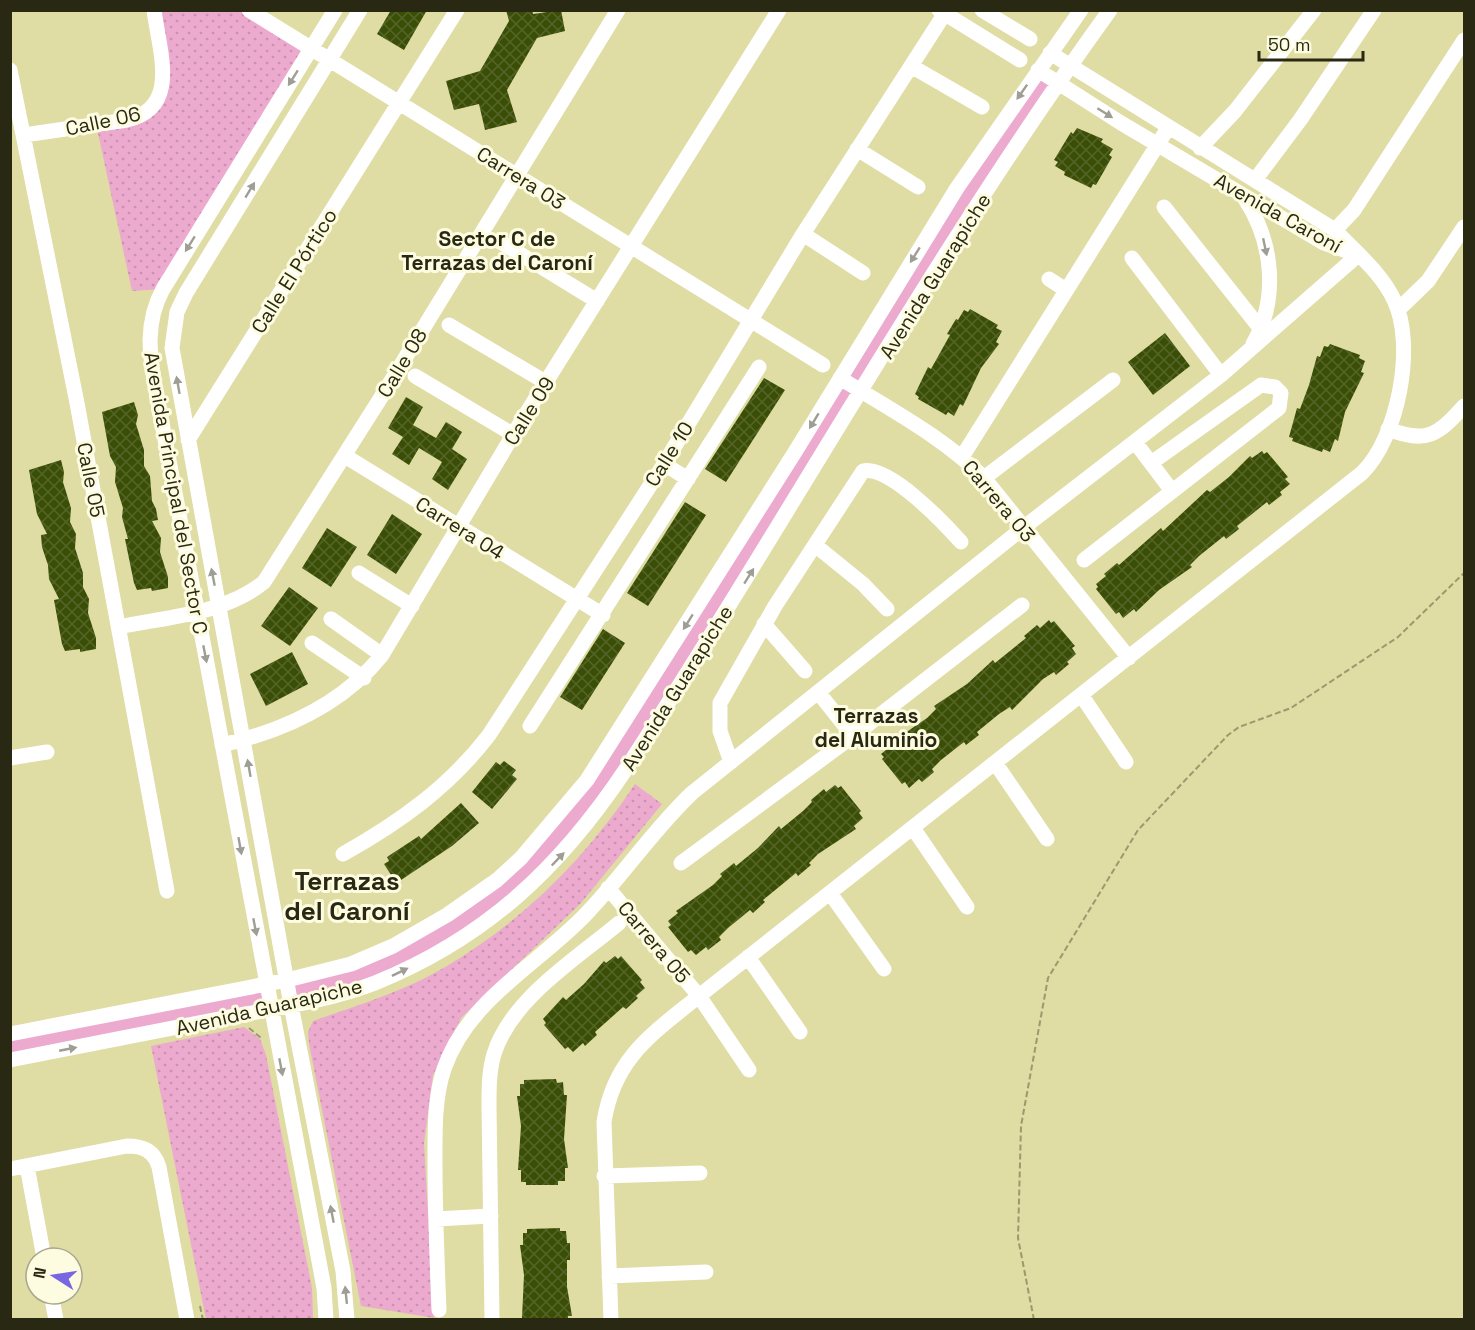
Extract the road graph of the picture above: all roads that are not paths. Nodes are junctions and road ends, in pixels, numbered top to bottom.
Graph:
1 (154, 10) edge
2 (249, 10) edge
3 (334, 10) edge
4 (360, 10) edge
5 (457, 10) edge
6 (618, 10) edge
7 (779, 10) edge
8 (982, 10) edge
9 (1081, 10) edge
10 (1110, 10) edge
11 (1314, 10) edge
12 (1374, 10) edge
13 (943, 12) edge
14 (1030, 39) dead end
15 (1464, 40) edge
16 (312, 48) junction
17 (1050, 53) junction
18 (330, 58) junction
19 (1020, 60) dead end
20 (911, 66) junction
21 (1070, 67) junction
22 (1038, 69) junction
23 (10, 70) edge
24 (1058, 84) junction
25 (400, 103) junction
26 (982, 107) dead end
27 (1168, 128) junction
28 (24, 135) junction
29 (1158, 145) junction
30 (1200, 148) junction
31 (857, 149) junction
32 (516, 176) junction
33 (1254, 180) junction
34 (918, 187) dead end
35 (1241, 194) junction
36 (1164, 207) dead end
37 (1464, 227) edge
38 (1335, 230) junction
39 (803, 234) junction
40 (499, 241) dead end
41 (631, 246) junction
42 (1358, 255) junction
43 (1132, 258) dead end
44 (863, 273) dead end
45 (1049, 279) dead end
46 (1066, 290) junction
47 (597, 302) junction
48 (1398, 310) junction
49 (751, 320) junction
50 (448, 325) dead end
51 (1260, 328) junction
52 (1249, 351) junction
53 (823, 365) dead end
54 (759, 367) dead end
55 (1221, 375) junction
56 (415, 376) dead end
57 (840, 378) junction
58 (1113, 380) dead end
59 (547, 383) junction
60 (862, 392) junction
61 (1464, 406) edge
62 (1388, 429) junction
63 (514, 435) junction
64 (188, 440) junction
65 (1135, 442) junction
66 (345, 456) junction
67 (962, 457) junction
68 (1151, 463) junction
69 (664, 464) junction
70 (984, 478) junction
71 (688, 479) junction
72 (1172, 491) junction
73 (459, 527) junction
74 (1023, 528) junction
75 (961, 542) dead end
76 (815, 545) junction
77 (1084, 560) dead end
78 (359, 573) dead end
79 (576, 599) junction
80 (1022, 605) dead end
81 (218, 606) junction
82 (412, 606) junction
83 (887, 609) dead end
84 (197, 611) junction
85 (603, 615) junction
86 (331, 619) dead end
87 (764, 624) junction
88 (119, 627) junction
89 (312, 643) dead end
90 (382, 655) junction
91 (1130, 658) junction
92 (805, 671) dead end
93 (364, 678) junction
94 (818, 692) junction
95 (1082, 696) junction
96 (530, 726) dead end
97 (853, 736) junction
98 (244, 740) junction
99 (222, 745) junction
100 (47, 752) dead end
101 (10, 758) edge
102 (731, 762) junction
103 (1126, 762) dead end
104 (996, 764) junction
105 (913, 828) junction
106 (1047, 839) dead end
107 (343, 854) dead end
108 (681, 863) dead end
109 (608, 888) junction
110 (167, 891) dead end
111 (830, 893) junction
112 (968, 907) dead end
113 (619, 923) dead end
114 (748, 957) junction
115 (884, 969) dead end
116 (287, 980) junction
117 (266, 984) junction
118 (699, 996) junction
119 (291, 1005) junction
120 (270, 1009) junction
121 (800, 1032) dead end
122 (10, 1034) edge
123 (10, 1060) edge
124 (749, 1070) dead end
125 (27, 1166) junction
126 (10, 1169) edge
127 (700, 1173) dead end
128 (604, 1176) junction
129 (490, 1216) junction
130 (436, 1219) junction
131 (42, 1246) edge
132 (706, 1272) dead end
133 (609, 1276) junction
134 (439, 1310) dead end
135 (187, 1320) edge
136 (326, 1320) edge
137 (347, 1320) edge
138 (492, 1320) edge
139 (611, 1320) edge

1 - 28 street, Calle 06
2 - 16 street, Carrera 03
3 - 16 street, Avenida Principal del Sector C
4 - 18 street, Avenida Principal del Sector C
5 - 25 street, Calle El Pórtico
6 - 32 street, Calle 08
7 - 41 street, Calle 09
8 - 14 street
9 - 17 street, Avenida Guarapiche
10 - 21 street, Avenida Guarapiche
11 - 30 street
12 - 33 street
13 - 19 street
13 - 20 street, Calle 10
15 - 38 street
16 - 18 street, Carrera 03
16 -> 84 street, Avenida Principal del Sector C
17 - 21 street, Avenida Caroní
17 - 22 street, Avenida Guarapiche
18 - 25 street, Carrera 03
64 -> 18 street, Avenida Principal del Sector C
20 - 26 street
20 - 31 street, Calle 10
21 - 24 street, Avenida Guarapiche
21 - 27 street, Avenida Caroní
22 - 24 street, Avenida Caroní
22 -> 57 street, Avenida Guarapiche
23 - 28 street, Calle 05
24 -> 29 street, Avenida Caroní
24 - 60 street, Avenida Guarapiche
25 - 32 street, Carrera 03
25 - 64 street, Calle El Pórtico
27 - 29 street
27 - 30 street, Avenida Caroní
28 - 88 street, Calle 05
29 - 35 street, Avenida Caroní
29 - 46 street
30 - 33 street, Avenida Caroní
31 - 34 street
31 - 39 street, Calle 10
32 - 41 street, Carrera 03
32 - 66 street, Calle 08
33 - 38 street, Avenida Caroní
35 - 42 street, Avenida Caroní
35 -> 51 street
36 - 51 street
37 - 48 street
38 - 42 street, Avenida Caroní
39 - 44 street
39 - 49 street, Calle 10
40 - 47 street
41 - 47 street, Calle 09
41 - 49 street, Carrera 03
42 - 48 street
42 - 52 street
43 - 55 street
45 - 46 street
46 - 67 street
47 - 59 street, Calle 09
48 - 62 street
49 - 53 street, Carrera 03
49 - 69 street, Calle 10
50 - 59 street
51 - 52 street
52 - 55 street
54 - 71 street
55 - 65 street
56 - 63 street
57 - 60 street, Carrera 03
57 -> 116 street, Avenida Guarapiche
58 - 70 street
59 - 63 street, Calle 09
60 - 67 street, Carrera 03
119 -> 60 street, Avenida Guarapiche
61 - 62 street
62 - 91 street
63 - 73 street, Calle 09
81 -> 64 street, Avenida Principal del Sector C
65 - 68 street
65 - 74 street
66 - 73 street, Carrera 04
66 - 81 street, Calle 08
67 - 70 street, Carrera 03
68 - 72 street
68 - 72 street
69 - 71 street
69 - 79 street, Calle 10
70 - 74 street, Carrera 03
71 - 85 street
72 - 77 street
73 - 79 street, Carrera 04
73 - 82 street, Calle 09
74 - 91 street, Carrera 03
74 - 94 street
75 - 76 street
76 - 83 street
76 - 87 street
78 - 82 street
79 - 85 street, Carrera 04
79 - 107 street, Calle 10
80 - 97 street
81 - 84 street, Calle 08
81 - 98 street, Avenida Principal del Sector C
82 - 90 street, Calle 09
84 - 88 street, Calle 08
84 -> 99 street, Avenida Principal del Sector C
85 - 96 street
86 - 90 street
87 - 92 street
87 - 102 street
88 - 110 street, Calle 05
89 - 93 street
90 - 93 street, Calle 09
91 - 95 street
93 - 98 street, Calle 09
94 - 97 street
94 - 102 street
95 - 103 street
95 - 104 street
97 - 108 street
98 - 99 street, Calle 09
116 -> 98 street, Avenida Principal del Sector C
99 -> 117 street, Avenida Principal del Sector C
100 - 101 street
102 - 109 street
104 - 105 street
104 - 106 street
105 - 111 street
105 - 112 street
109 - 118 street, Carrera 05
109 - 130 street
111 - 114 street
111 - 115 street
113 - 129 street
114 - 118 street
114 - 121 street
116 - 117 street, Avenida Guarapiche
116 - 119 street, Avenida Principal del Sector C
117 - 120 street, Avenida Principal del Sector C
117 - 122 street, Avenida Guarapiche
118 - 124 street, Carrera 05
118 - 128 street
119 - 120 street, Avenida Guarapiche
137 -> 119 street, Avenida Principal del Sector C
123 -> 120 street, Avenida Guarapiche
120 -> 136 street, Avenida Principal del Sector C
125 - 126 street
125 - 131 street
125 - 135 street
127 - 128 street
128 - 133 street
129 - 130 street
129 - 138 street
130 - 134 street
132 - 133 street
133 - 139 street

